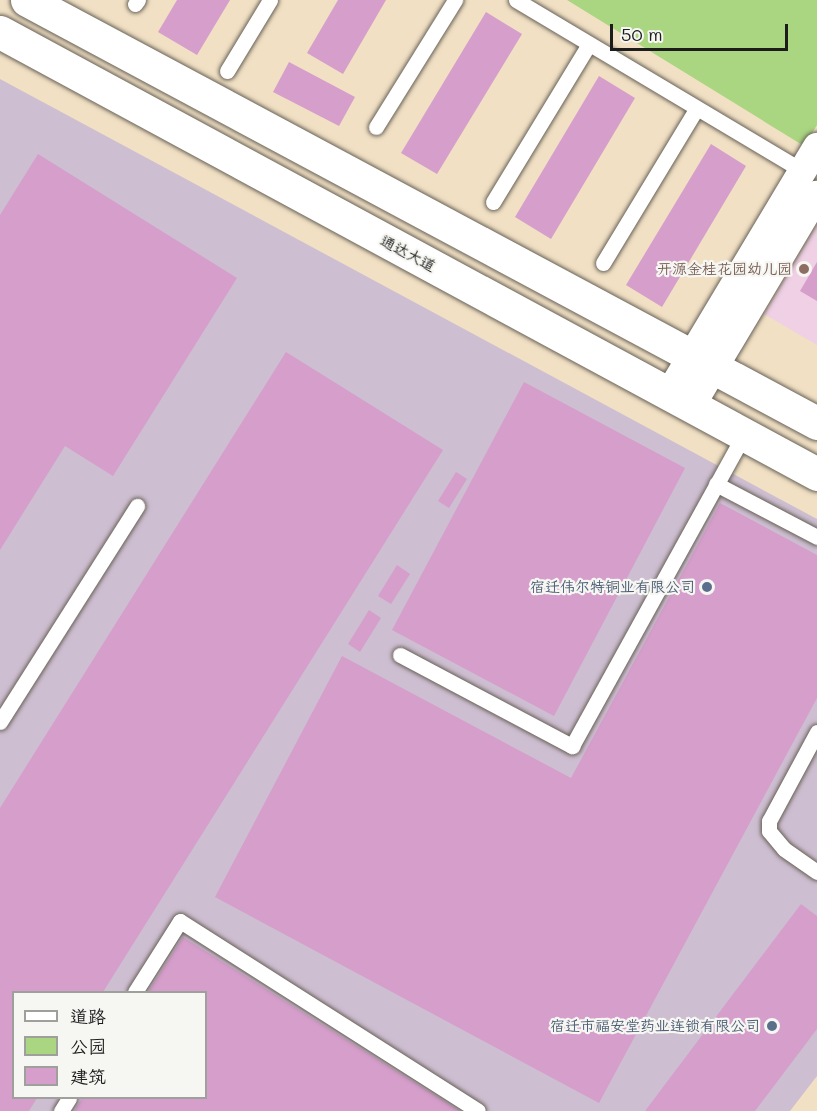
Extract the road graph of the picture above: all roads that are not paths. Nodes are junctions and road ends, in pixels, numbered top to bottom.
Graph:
1 (27, 0) edge
2 (270, 0) edge
3 (455, 0) edge
4 (520, 1) edge
5 (0, 32) edge
6 (590, 44) junction
7 (227, 71) dead end
8 (698, 108) junction
9 (376, 127) dead end
10 (812, 157) edge
11 (817, 195) edge
12 (493, 202) dead end
13 (603, 263) dead end
14 (703, 362) junction
15 (680, 400) junction
16 (817, 423) edge
17 (744, 434) junction
18 (817, 474) edge
19 (716, 484) junction
20 (137, 506) dead end
21 (817, 537) edge
22 (400, 655) dead end
23 (0, 722) edge
24 (817, 732) edge
25 (817, 872) edge
26 (136, 991) edge
27 (478, 1111) edge

1 - 14 main road
2 - 7 lane
3 - 9 lane
4 - 6 lane
5 - 15 main road, 通达大道
6 - 8 lane
6 - 12 lane
8 - 10 lane
8 - 13 lane
10 - 14 street
11 - 14 street
14 - 15 street
14 - 16 main road
15 - 17 main road, 通达大道
17 - 18 main road, 通达大道
17 - 19 lane
19 - 21 lane
19 - 22 lane
20 - 23 lane
24 - 25 lane
26 - 27 lane

